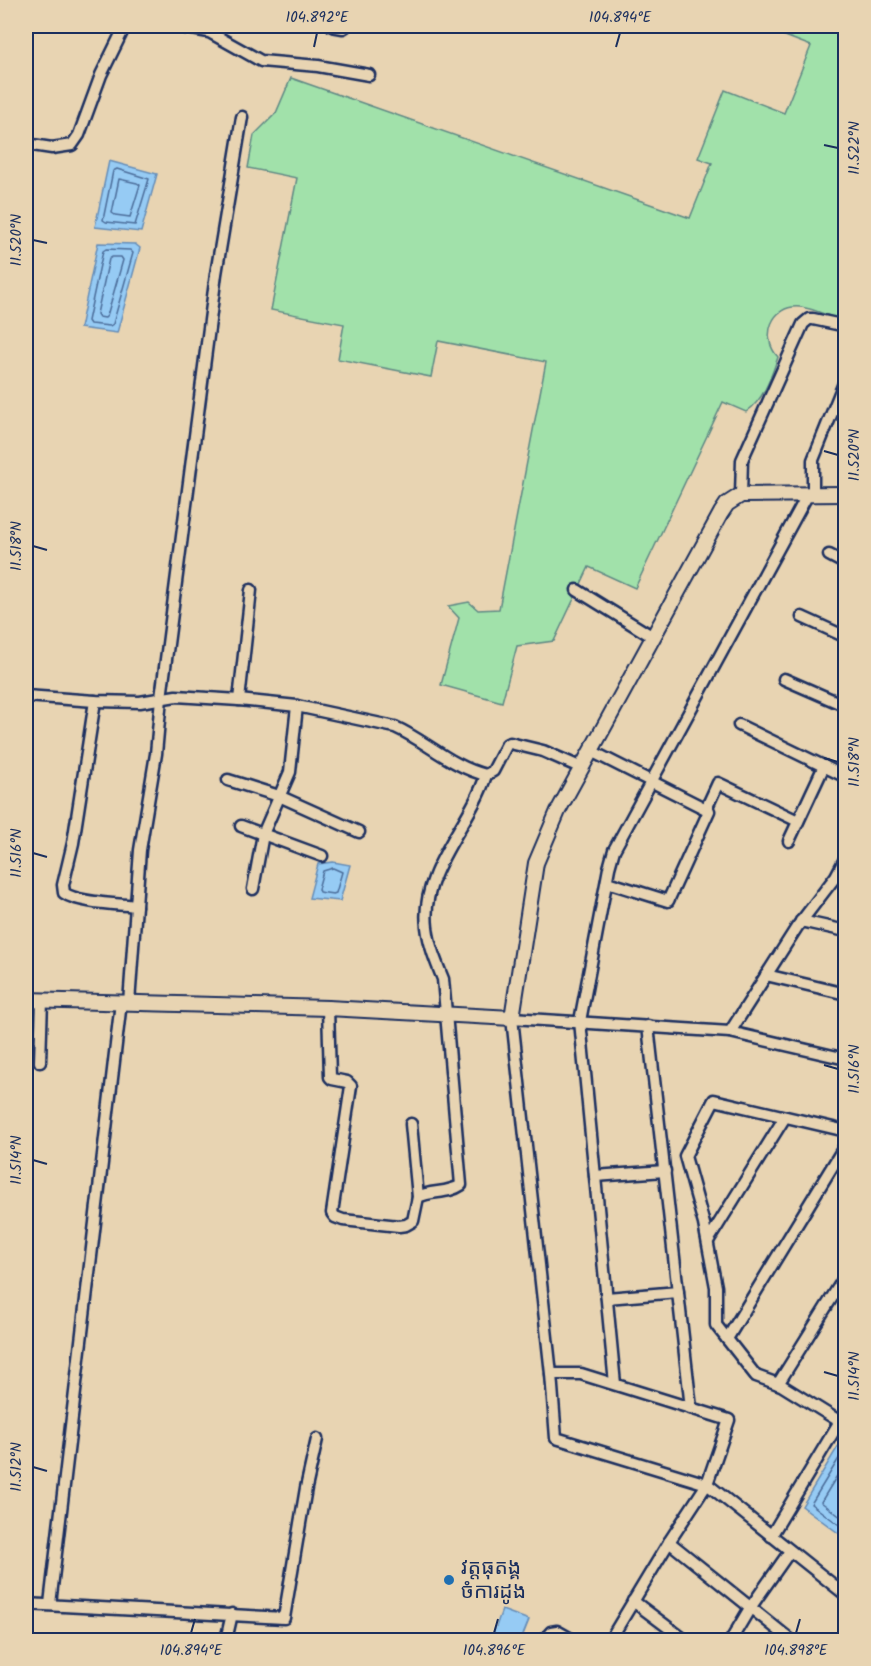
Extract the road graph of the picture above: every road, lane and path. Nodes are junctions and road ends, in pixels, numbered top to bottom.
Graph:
1 (125, 26) edge
2 (176, 26) edge
3 (332, 26) edge
4 (346, 26) edge
5 (369, 75) dead end
6 (242, 117) dead end
7 (26, 144) edge
8 (846, 326) edge
9 (846, 378) edge
10 (810, 494) junction
11 (846, 494) edge
12 (741, 495) junction
13 (829, 555) dead end
14 (846, 564) edge
15 (251, 590) dead end
16 (577, 590) dead end
17 (802, 617) dead end
18 (653, 637) junction
19 (846, 637) edge
20 (784, 679) dead end
21 (26, 696) edge
22 (161, 698) junction
23 (239, 700) junction
24 (95, 701) junction
25 (297, 706) junction
26 (846, 706) edge
27 (739, 725) dead end
28 (591, 751) junction
29 (824, 766) junction
30 (582, 768) junction
31 (486, 775) junction
32 (846, 777) edge
33 (228, 780) dead end
34 (651, 782) junction
35 (279, 796) junction
36 (706, 809) junction
37 (798, 821) junction
38 (241, 826) dead end
39 (359, 832) dead end
40 (263, 834) junction
41 (789, 841) dead end
42 (322, 856) dead end
43 (846, 857) edge
44 (841, 877) edge
45 (607, 882) junction
46 (253, 889) dead end
47 (136, 906) junction
48 (801, 921) junction
49 (846, 931) edge
50 (766, 975) junction
51 (846, 994) edge
52 (26, 1000) edge
53 (42, 1000) junction
54 (125, 1003) junction
55 (328, 1008) junction
56 (444, 1014) junction
57 (512, 1018) junction
58 (580, 1022) junction
59 (648, 1026) junction
60 (730, 1032) junction
61 (846, 1059) edge
62 (40, 1062) dead end
63 (785, 1117) junction
64 (411, 1124) dead end
65 (846, 1131) edge
66 (846, 1144) edge
67 (665, 1171) junction
68 (595, 1176) junction
69 (418, 1197) junction
70 (708, 1241) junction
71 (846, 1275) edge
72 (678, 1293) junction
73 (607, 1298) junction
74 (727, 1339) junction
75 (551, 1374) junction
76 (615, 1384) junction
77 (778, 1384) junction
78 (691, 1408) junction
79 (846, 1411) edge
80 (839, 1421) junction
81 (317, 1439) dead end
82 (707, 1484) junction
83 (771, 1536) junction
84 (669, 1542) junction
85 (790, 1551) junction
86 (846, 1594) edge
87 (633, 1601) junction
88 (26, 1604) edge
89 (50, 1604) junction
90 (750, 1608) junction
91 (232, 1614) junction
92 (226, 1641) edge
93 (544, 1641) edge
94 (573, 1641) edge
95 (610, 1641) edge
96 (685, 1641) edge
97 (731, 1641) edge
98 (791, 1641) edge

1 - 7 street
2 - 5 street
3 - 4 street
6 - 22 street
8 - 12 street
9 - 10 street
10 - 11 street
10 - 12 street
10 - 34 street
12 - 18 street
13 - 14 street
15 - 23 street
16 - 18 street
17 - 19 street
18 - 28 street
20 - 26 street
21 - 24 street
22 - 23 street
22 - 24 street
22 - 47 street
23 - 25 street
24 - 47 street
25 - 31 street
25 - 35 street
27 - 29 street
28 - 30 street
28 - 34 street
29 - 32 street
29 - 37 street
30 - 31 street
30 - 57 street
31 - 56 street
33 - 35 street
34 - 36 street
34 - 45 street
35 - 39 street
35 - 40 street
36 - 37 street
36 - 45 street
37 - 41 street
38 - 40 street
40 - 42 street
40 - 46 street
43 - 44 street
44 - 48 street
45 - 58 street
47 - 54 street
48 - 49 street
48 - 50 street
50 - 51 street
50 - 60 street
52 - 53 street
53 - 54 street
53 - 62 street
54 - 55 street
54 - 89 street
55 - 56 street
55 - 69 street
56 - 57 street
56 - 69 street
57 - 58 street
57 - 75 street
58 - 59 street
58 - 68 street
59 - 60 street
59 - 67 street
60 - 61 street
63 - 65 street
63 - 70 street
63 - 70 street
64 - 69 street
66 - 74 street
67 - 68 street
67 - 72 street
68 - 73 street
70 - 74 street
71 - 77 street
72 - 73 street
72 - 78 street
73 - 76 street
74 - 77 street
75 - 76 street
75 - 82 street
76 - 78 street
77 - 80 street
78 - 82 street
79 - 80 street
80 - 83 street
81 - 91 street
82 - 83 street
82 - 84 street
83 - 85 street
84 - 87 street
84 - 90 street
85 - 86 street
85 - 90 street
87 - 95 street
87 - 96 street
88 - 89 street
89 - 91 street
90 - 97 street
90 - 98 street
91 - 92 street
93 - 94 street

